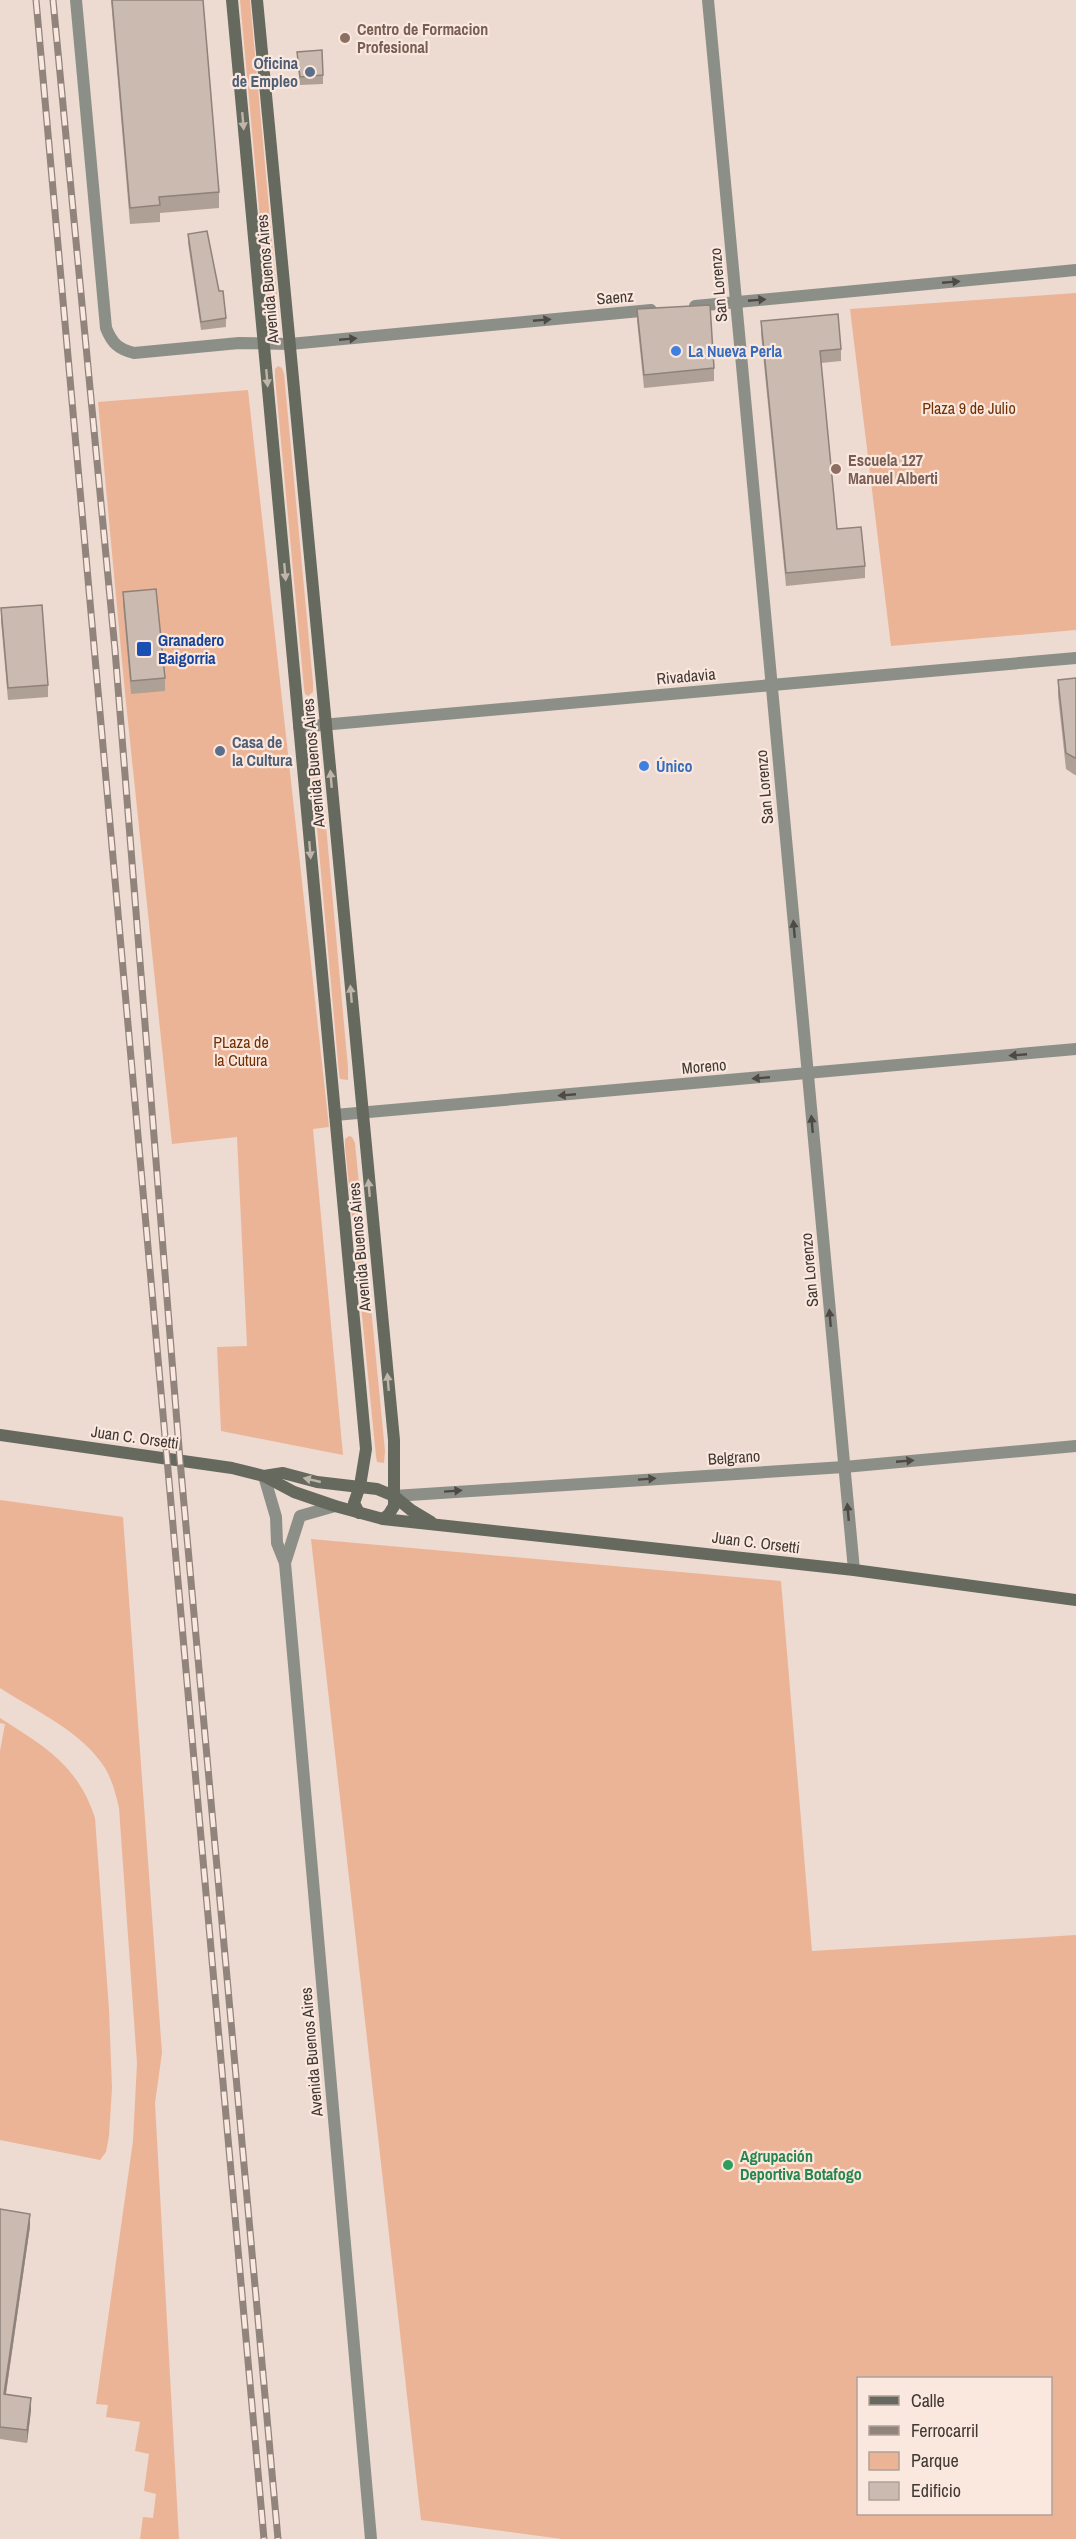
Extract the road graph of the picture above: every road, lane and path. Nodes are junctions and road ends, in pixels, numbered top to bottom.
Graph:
1 (76, 0) edge
2 (232, 0) edge
3 (257, 0) edge
4 (708, 0) edge
5 (1076, 270) edge
6 (736, 302) junction
7 (264, 344) junction
8 (290, 344) junction
9 (1076, 658) edge
10 (772, 685) junction
11 (326, 724) junction
12 (299, 726) junction
13 (1076, 1049) edge
14 (808, 1074) junction
15 (362, 1113) junction
16 (335, 1115) junction
17 (0, 1435) edge
18 (1076, 1446) edge
19 (844, 1467) junction
20 (264, 1476) junction
21 (360, 1486) junction
22 (394, 1496) junction
23 (335, 1506) junction
24 (359, 1513) junction
25 (382, 1519) junction
26 (432, 1523) junction
27 (285, 1563) junction
28 (854, 1570) junction
29 (1076, 1600) edge
30 (371, 2539) edge

1 - 7 street, Saenz
2 -> 7 main road, Avenida Buenos Aires
3 - 8 main road, Avenida Buenos Aires
4 - 6 street, San Lorenzo
6 -> 5 street, Saenz
8 -> 6 street, Saenz
6 - 10 street, San Lorenzo
7 - 8 street, Saenz
7 -> 12 main road, Avenida Buenos Aires
8 - 11 main road, Avenida Buenos Aires
9 - 10 street, Rivadavia
10 - 11 street, Rivadavia
14 -> 10 street, San Lorenzo
11 - 12 street, Rivadavia
15 -> 11 main road, Avenida Buenos Aires
12 -> 16 main road, Avenida Buenos Aires
13 -> 14 street, Moreno
14 -> 15 street, Moreno
19 -> 14 street, San Lorenzo
15 - 16 street, Moreno
22 -> 15 main road, Avenida Buenos Aires
16 - 21 main road, Avenida Buenos Aires
17 - 20 main road, Juan C. Orsetti
19 -> 18 street, Belgrano
22 -> 19 street, Belgrano
28 -> 19 street, San Lorenzo
21 -> 20 main road, Juan C. Orsetti
20 - 23 main road, Juan C. Orsetti
20 - 27 street, Avenida Buenos Aires
21 - 22 main road, Juan C. Orsetti
21 - 24 main road, Avenida Buenos Aires
22 - 25 main road, Avenida Buenos Aires
22 - 26 main road, Juan C. Orsetti
23 - 24 main road, Juan C. Orsetti
23 - 27 street, Avenida Buenos Aires
24 - 25 main road, Juan C. Orsetti
25 - 26 main road, Juan C. Orsetti
26 - 28 main road, Juan C. Orsetti
27 - 30 street, Avenida Buenos Aires
28 - 29 main road, Juan C. Orsetti

